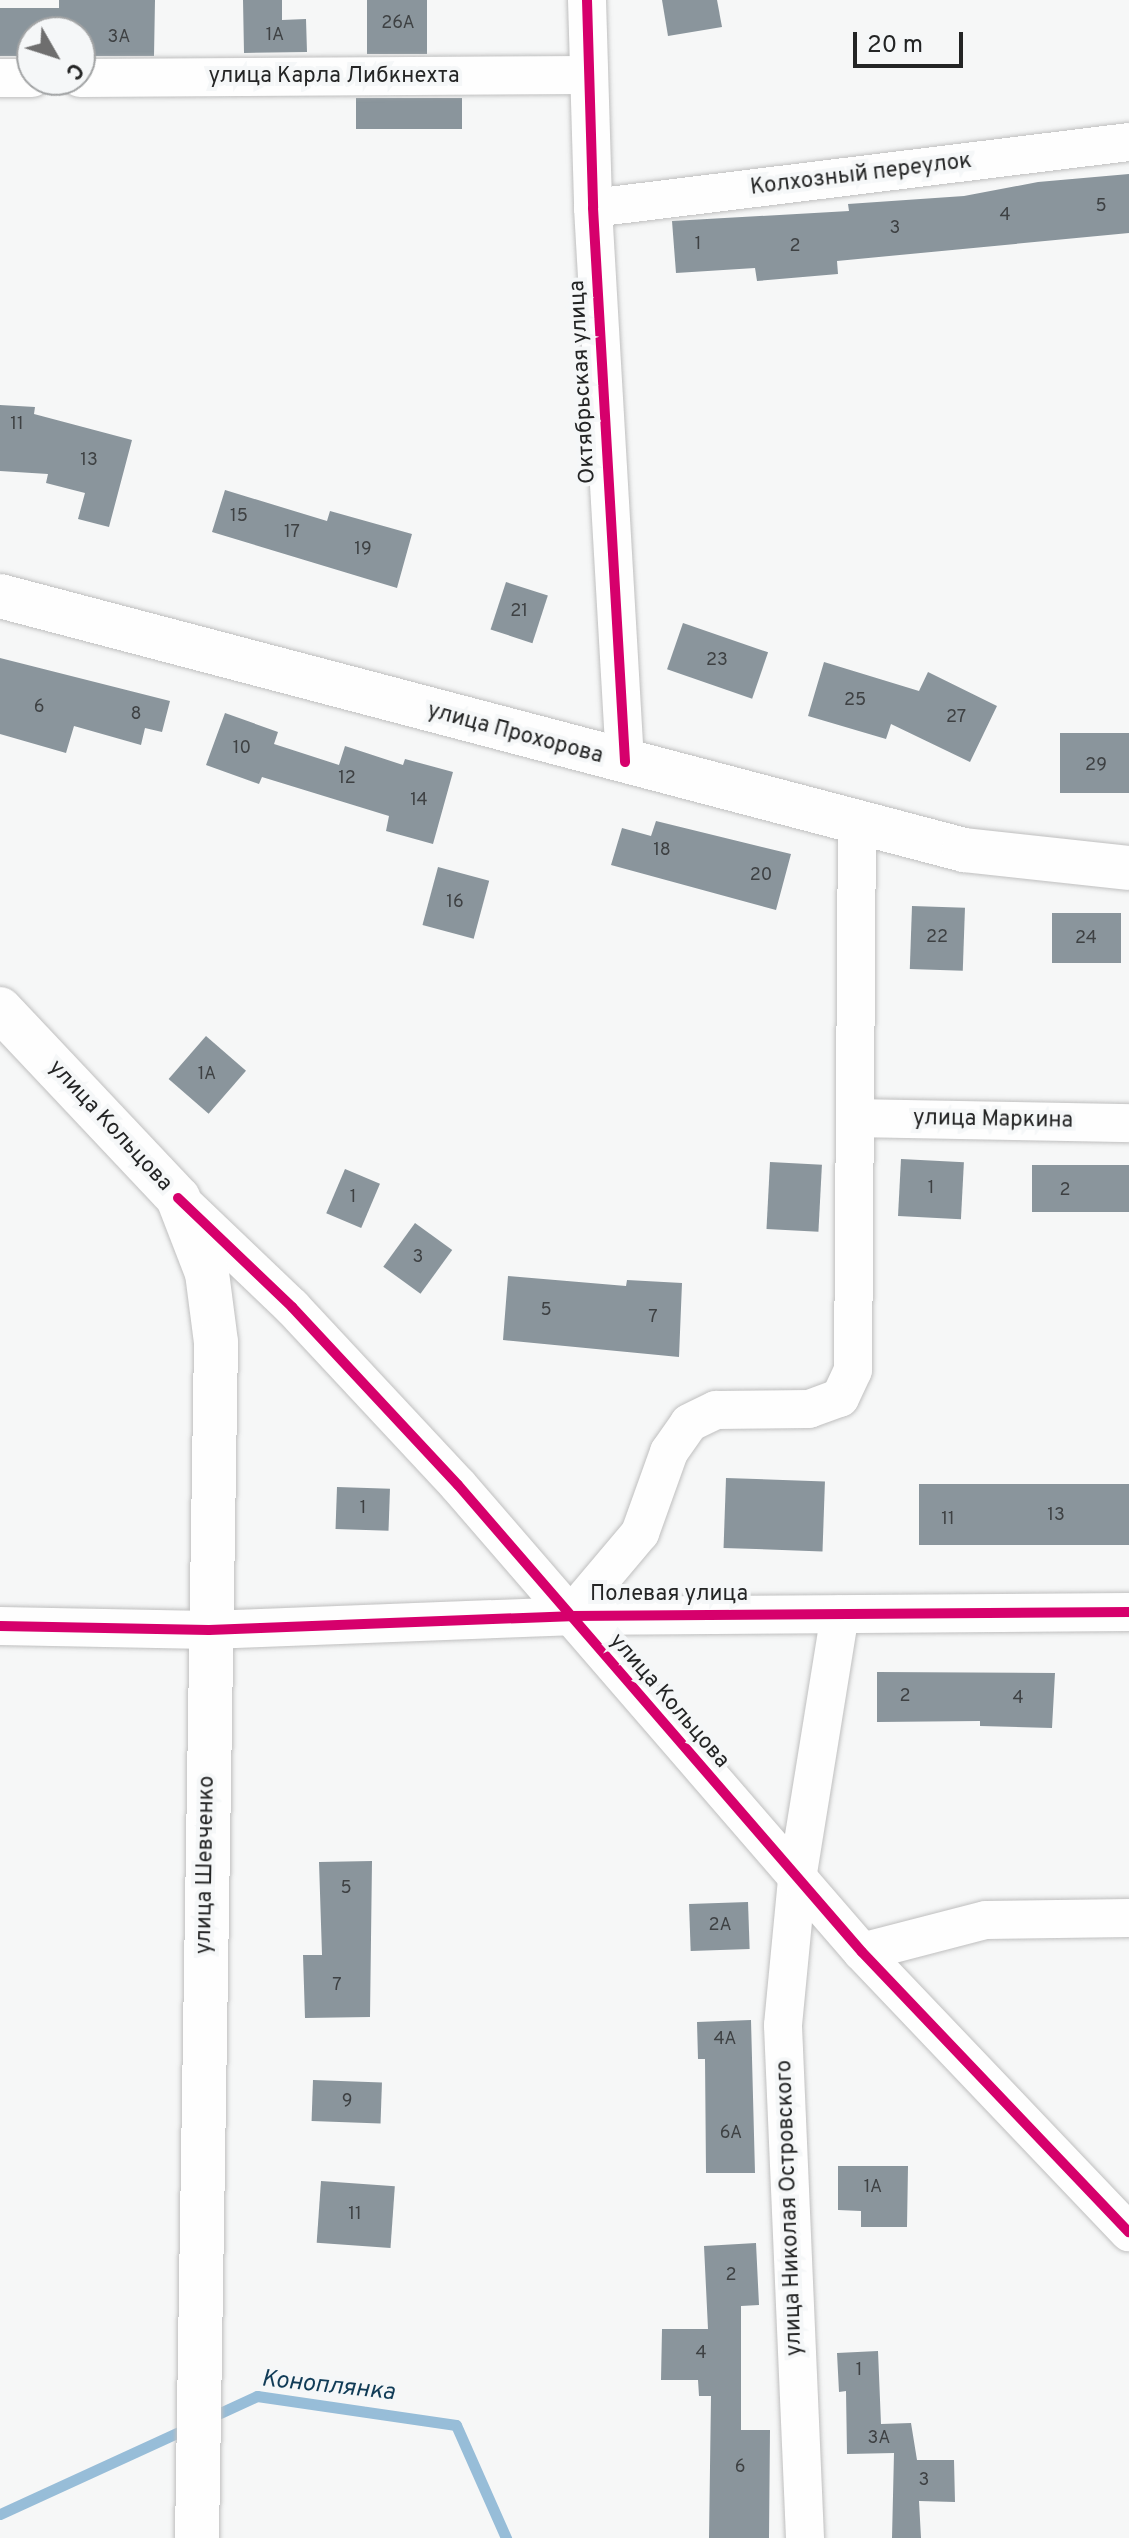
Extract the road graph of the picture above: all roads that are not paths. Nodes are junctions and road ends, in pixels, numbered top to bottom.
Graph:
1 (587, 0) edge
2 (587, 75) junction
3 (96, 78) edge
4 (1129, 142) edge
5 (593, 208) junction
6 (0, 596) edge
7 (625, 762) junction
8 (857, 823) junction
9 (1129, 868) edge
10 (0, 1009) edge
11 (858, 1118) junction
12 (1129, 1123) edge
13 (178, 1198) junction
14 (1129, 1612) edge
15 (840, 1614) junction
16 (570, 1616) junction
17 (0, 1626) edge
18 (209, 1630) junction
19 (797, 1879) junction
20 (1129, 1918) edge
21 (862, 1952) junction
22 (1129, 2232) edge
23 (198, 2517) edge
24 (805, 2538) edge

1 - 2 street, Октябрьская улица
2 - 3 street, улица Карла Либкнехта
2 - 5 street, Октябрьская улица
4 - 5 street, Колхозный переулок
5 - 7 street, Октябрьская улица
6 - 7 main road, улица Прохорова
7 - 8 main road, улица Прохорова
8 - 9 main road, улица Прохорова
8 - 11 street
10 - 13 main road, улица Кольцова
11 - 12 street, улица Маркина
11 - 16 street
13 - 16 street, улица Кольцова
13 - 18 main road, улица Шевченко
14 - 15 street, Полевая улица
15 - 16 street, Полевая улица
15 - 19 street, улица Николая Островского
16 - 18 street, Полевая улица
16 - 19 street, улица Кольцова
17 - 18 street, Полевая улица
18 - 23 main road, улица Шевченко
19 - 21 street, улица Кольцова
19 - 24 street, улица Николая Островского
20 - 21 street
21 - 22 street, улица Кольцова

